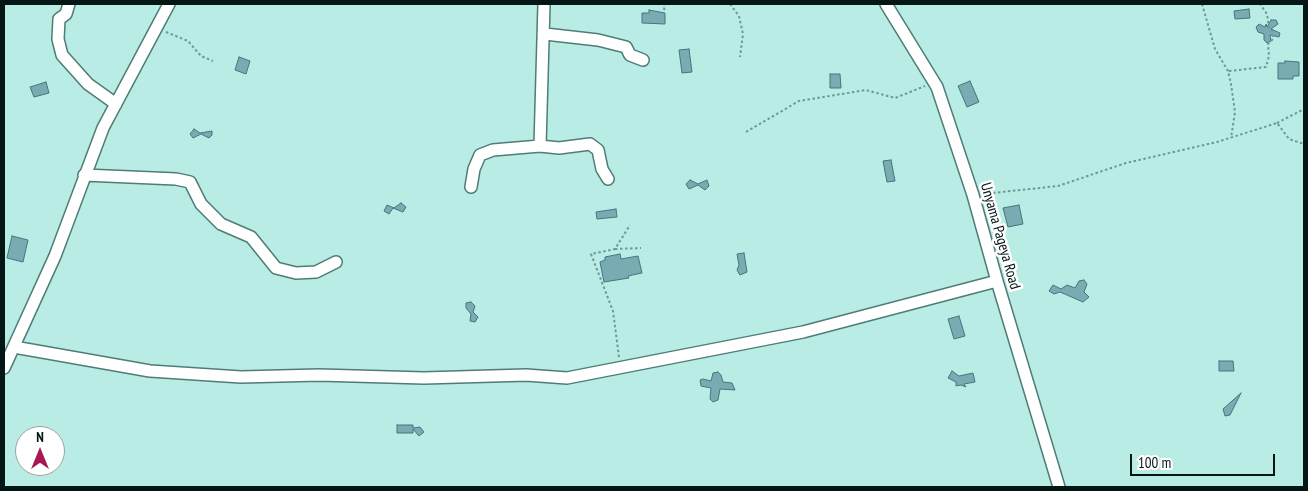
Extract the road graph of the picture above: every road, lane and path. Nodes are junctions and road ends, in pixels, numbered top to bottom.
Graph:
1 (69, 4) edge
2 (169, 4) edge
3 (544, 4) edge
4 (665, 4) edge
5 (730, 4) edge
6 (886, 4) edge
7 (1202, 4) edge
8 (1260, 4) edge
9 (664, 10) dead end
10 (156, 28) junction
11 (544, 34) junction
12 (740, 57) dead end
13 (642, 60) dead end
14 (213, 61) dead end
15 (1228, 71) junction
16 (934, 82) junction
17 (116, 104) junction
18 (1304, 109) edge
19 (1277, 122) junction
20 (746, 132) dead end
21 (1231, 138) junction
22 (1304, 144) edge
23 (540, 146) junction
24 (84, 175) junction
25 (608, 179) dead end
26 (471, 187) dead end
27 (973, 194) junction
28 (630, 225) dead end
29 (641, 248) dead end
30 (615, 249) junction
31 (336, 262) dead end
32 (997, 281) junction
33 (14, 347) junction
34 (4, 368) edge
35 (621, 369) junction
36 (1059, 487) edge

1 - 17 street
2 - 10 street
3 - 11 street
4 - 9 path
5 - 12 path
6 - 16 street, Unyama Pageya Road
7 - 15 path
8 - 15 path
10 - 14 path
10 - 17 street
11 - 13 street
11 - 23 street
15 - 21 path
16 - 20 path
16 - 27 street, Unyama Pageya Road
17 - 24 street
18 - 19 path
19 - 21 path
19 - 22 path
21 - 27 path
23 - 25 street
23 - 26 street
24 - 31 street
24 - 33 street
27 - 32 street, Unyama Pageya Road
28 - 30 path
29 - 30 path
30 - 35 path
32 - 35 street
32 - 36 street, Unyama Pageya Road
33 - 34 street
33 - 35 street

